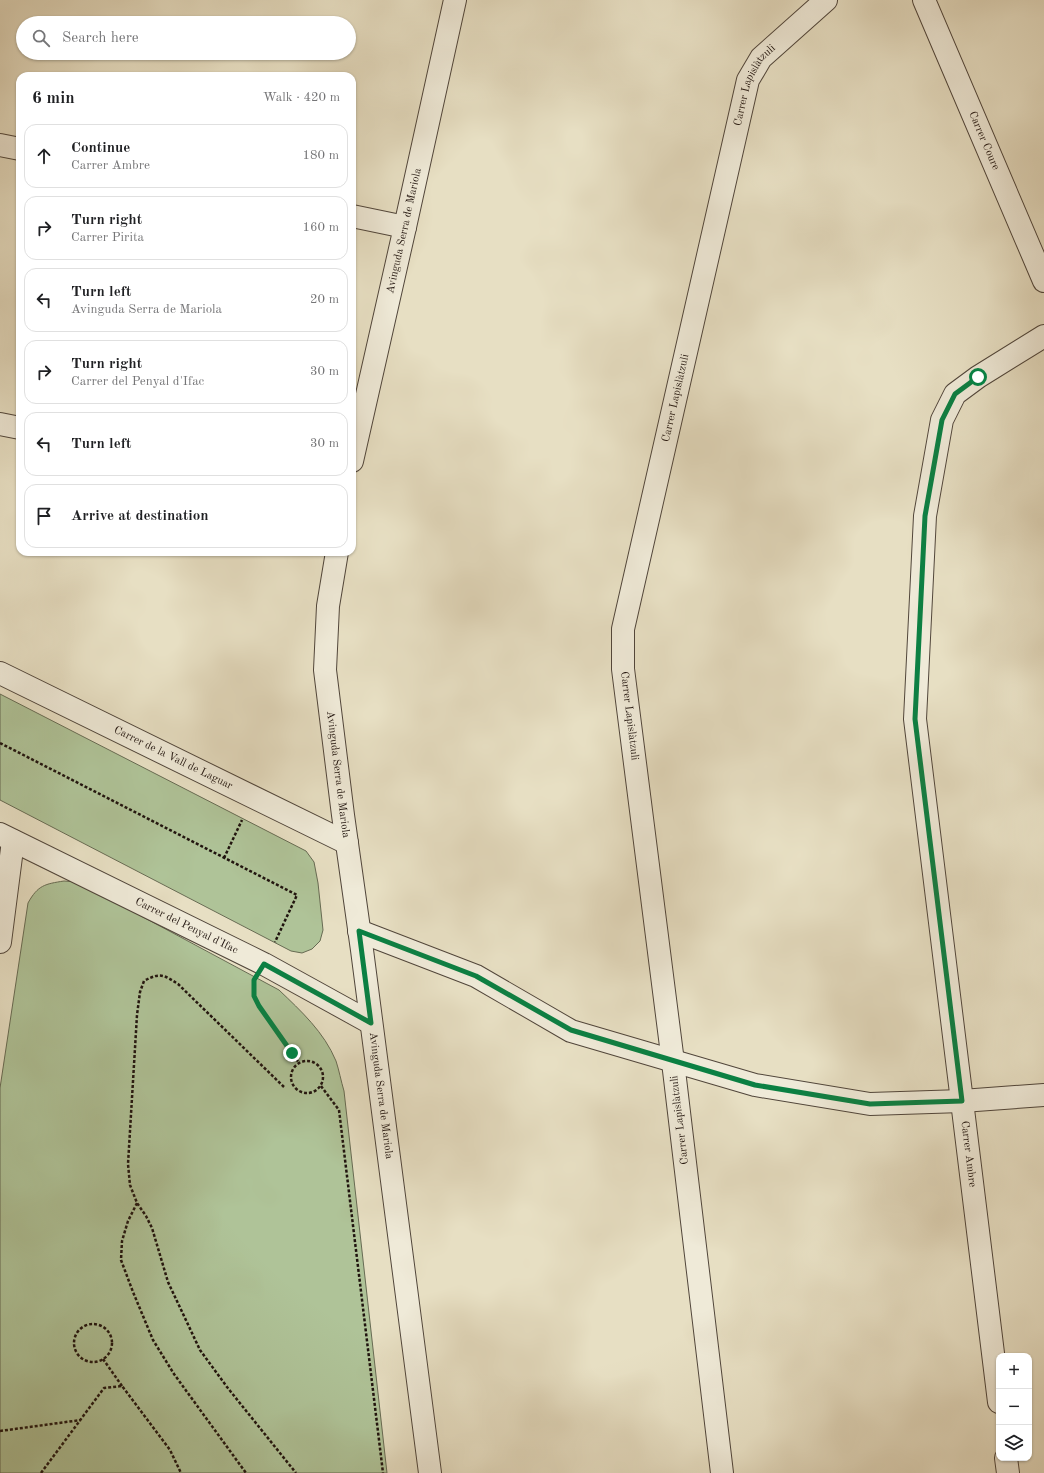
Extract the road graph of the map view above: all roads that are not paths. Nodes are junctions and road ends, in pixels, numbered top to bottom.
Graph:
1 (454, 0) edge
2 (826, 0) edge
3 (924, 0) edge
4 (0, 145) edge
5 (16, 148) edge
6 (356, 217) edge
7 (405, 227) junction
8 (1044, 281) edge
9 (1044, 336) edge
10 (0, 424) edge
11 (16, 427) edge
12 (356, 443) edge
13 (335, 556) edge
14 (0, 673) edge
15 (7, 837) edge
16 (347, 843) junction
17 (5, 867) edge
18 (359, 931) junction
19 (0, 942) edge
20 (371, 1023) junction
21 (673, 1062) junction
22 (1044, 1094) edge
23 (962, 1101) junction
24 (997, 1389) edge
25 (1006, 1461) edge
26 (430, 1473) edge
27 (722, 1473) edge
28 (1008, 1473) edge

1 - 7 street, Avinguda Serra de Mariola
2 - 21 street, Carrer Lapislàtzuli
3 - 8 street, Carrer Coure
4 - 5 street
6 - 7 street
7 - 12 street, Avinguda Serra de Mariola
9 - 23 street, Carrer Ambre
10 - 11 street
13 - 16 street, Avinguda Serra de Mariola
14 - 16 street, Carrer de la Vall de Laguar
15 - 17 street
15 - 20 street, Carrer del Penyal d'Ifac
16 - 18 street, Avinguda Serra de Mariola
17 - 19 street
18 - 20 street, Avinguda Serra de Mariola
18 - 21 street
20 - 26 street, Avinguda Serra de Mariola
21 - 23 street
21 - 27 street, Carrer Lapislàtzuli
22 - 23 street
23 - 24 street, Carrer Ambre
25 - 28 street

